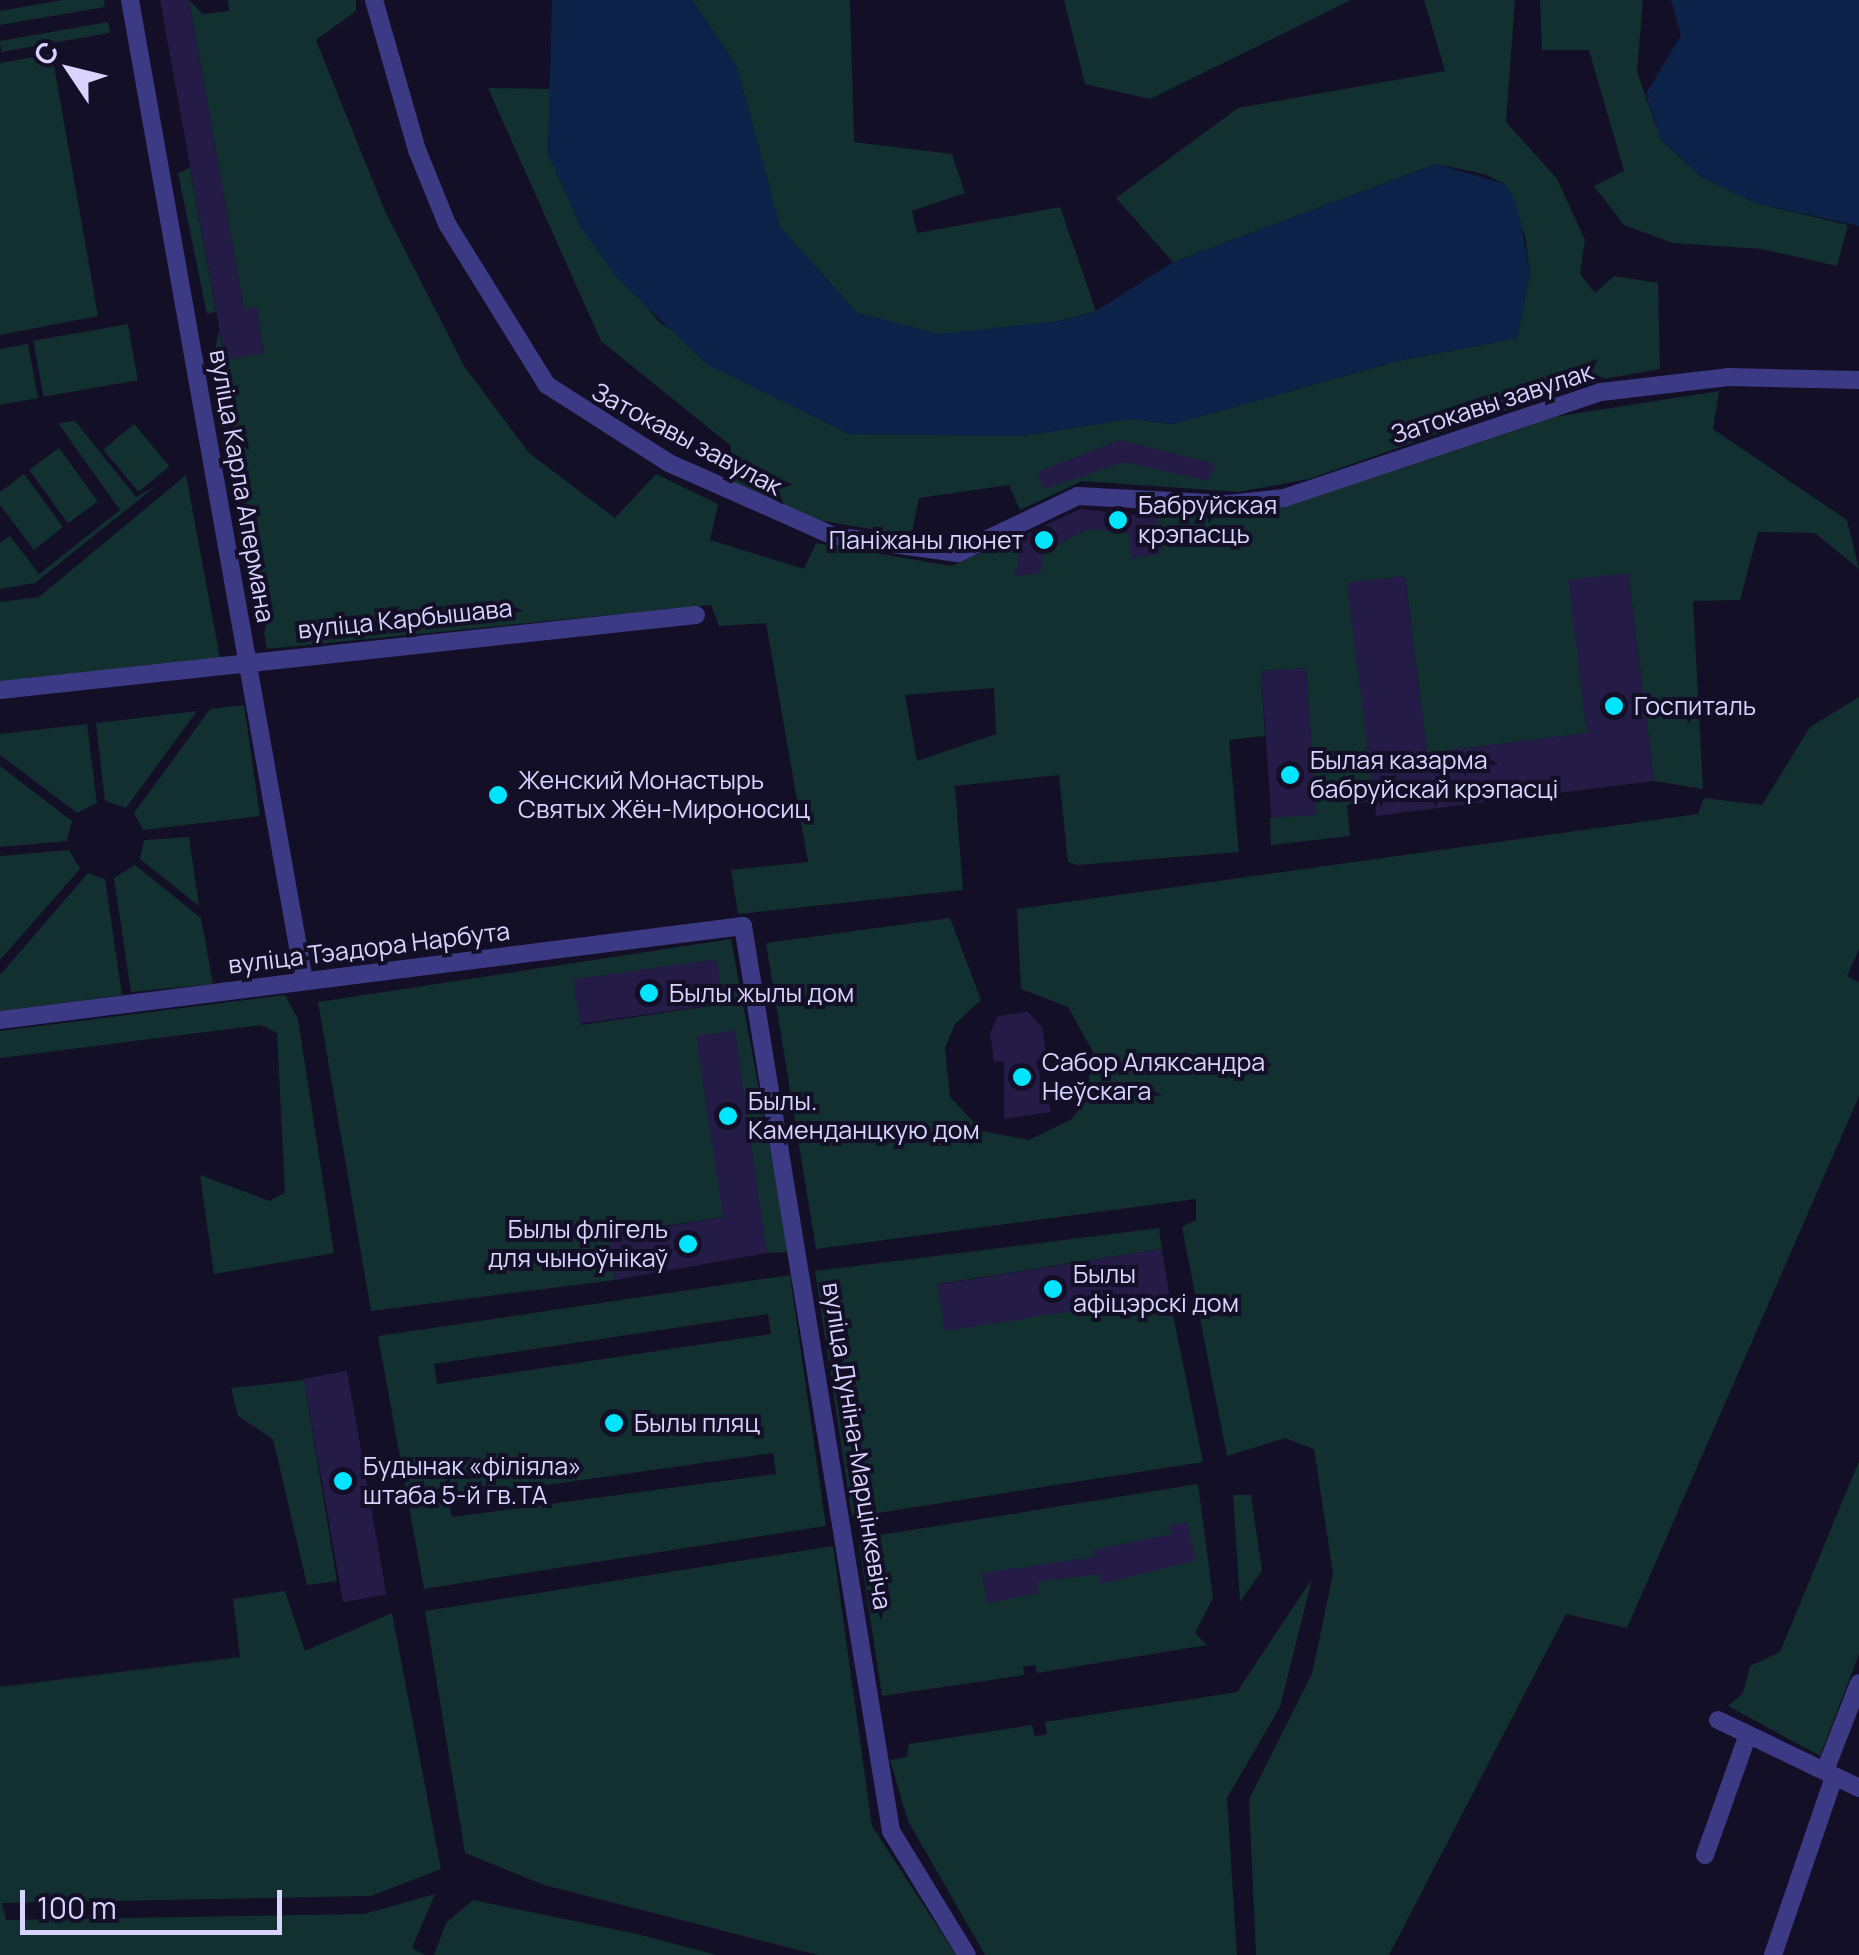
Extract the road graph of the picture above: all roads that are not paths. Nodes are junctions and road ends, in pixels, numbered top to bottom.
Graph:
1 (130, 0) edge
2 (374, 0) edge
3 (1859, 380) edge
4 (696, 614) dead end
5 (247, 661) junction
6 (0, 690) edge
7 (743, 926) joint
8 (304, 981) junction
9 (0, 1020) edge
10 (1859, 1682) edge
11 (1718, 1720) dead end
12 (1748, 1734) junction
13 (1830, 1773) junction
14 (1859, 1788) edge
15 (1705, 1855) dead end
16 (967, 1955) edge
17 (1773, 1955) edge

1 - 5 street, вуліца Карла Апермана
2 - 3 street, Затокавы завулак
4 - 5 street, вуліца Карбышава
5 - 6 street, вуліца Карбышава
5 - 8 street, вуліца Карла Апермана
7 - 8 street, вуліца Тэадора Нарбута
7 - 16 street, вуліца Дуніна-Марцінкевіча
8 - 9 street, вуліца Тэадора Нарбута
10 - 13 street
11 - 12 street
12 - 13 street
12 - 15 street
13 - 14 street
13 - 17 street

